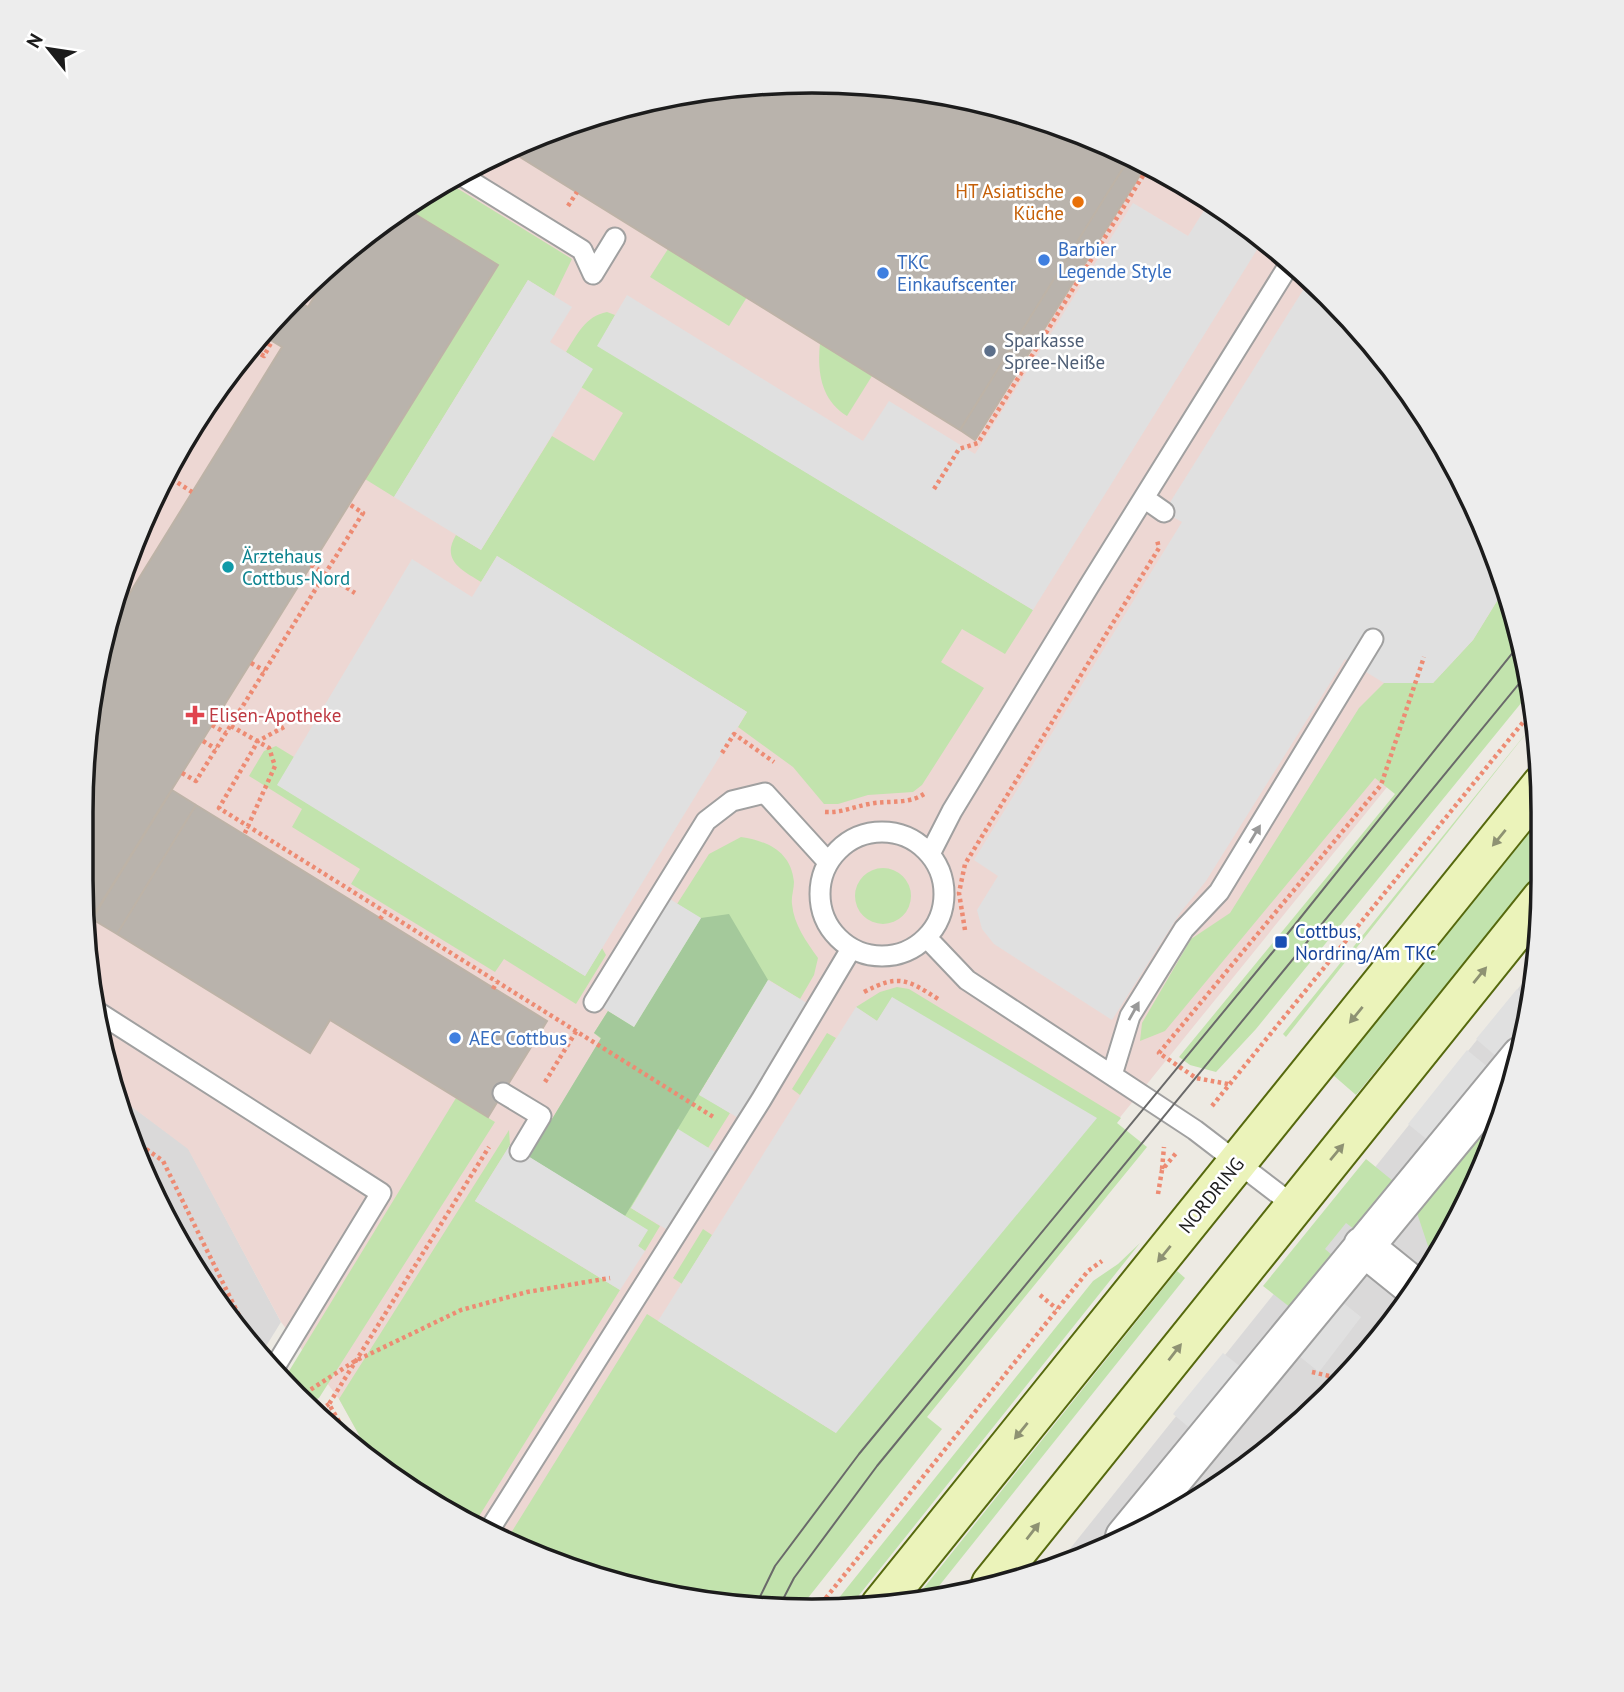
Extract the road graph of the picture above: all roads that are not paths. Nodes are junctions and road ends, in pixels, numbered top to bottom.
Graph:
1 (469, 180) edge
2 (615, 238) dead end
3 (1285, 271) edge
4 (1144, 498) junction
5 (1164, 512) dead end
6 (1373, 639) dead end
7 (1531, 798) edge
8 (930, 854) junction
9 (827, 861) junction
10 (1530, 912) edge
11 (927, 938) junction
12 (851, 949) junction
13 (594, 1002) dead end
14 (107, 1018) edge
15 (1112, 1075) junction
16 (1504, 1077) edge
17 (516, 1101) road end
18 (520, 1152) dead end
19 (1238, 1162) junction
20 (1293, 1205) junction
21 (1363, 1246) junction
22 (1408, 1283) edge
23 (278, 1362) edge
24 (1140, 1520) edge
25 (493, 1524) edge
26 (997, 1575) edge
27 (889, 1595) edge

1 - 2 lane
3 - 4 lane
4 - 5 lane
4 - 8 lane
15 -> 6 lane
7 -> 19 main road, NORDRING
8 - 9 lane
8 - 11 lane
9 - 12 lane
9 - 13 lane
20 -> 10 main road
11 - 12 lane
11 - 15 lane
12 - 25 lane
14 - 23 lane
15 - 19 lane
16 - 21 street
17 - 18 lane
19 - 20 lane
19 -> 27 main road, NORDRING
26 -> 20 main road
21 - 22 street
21 - 24 street

